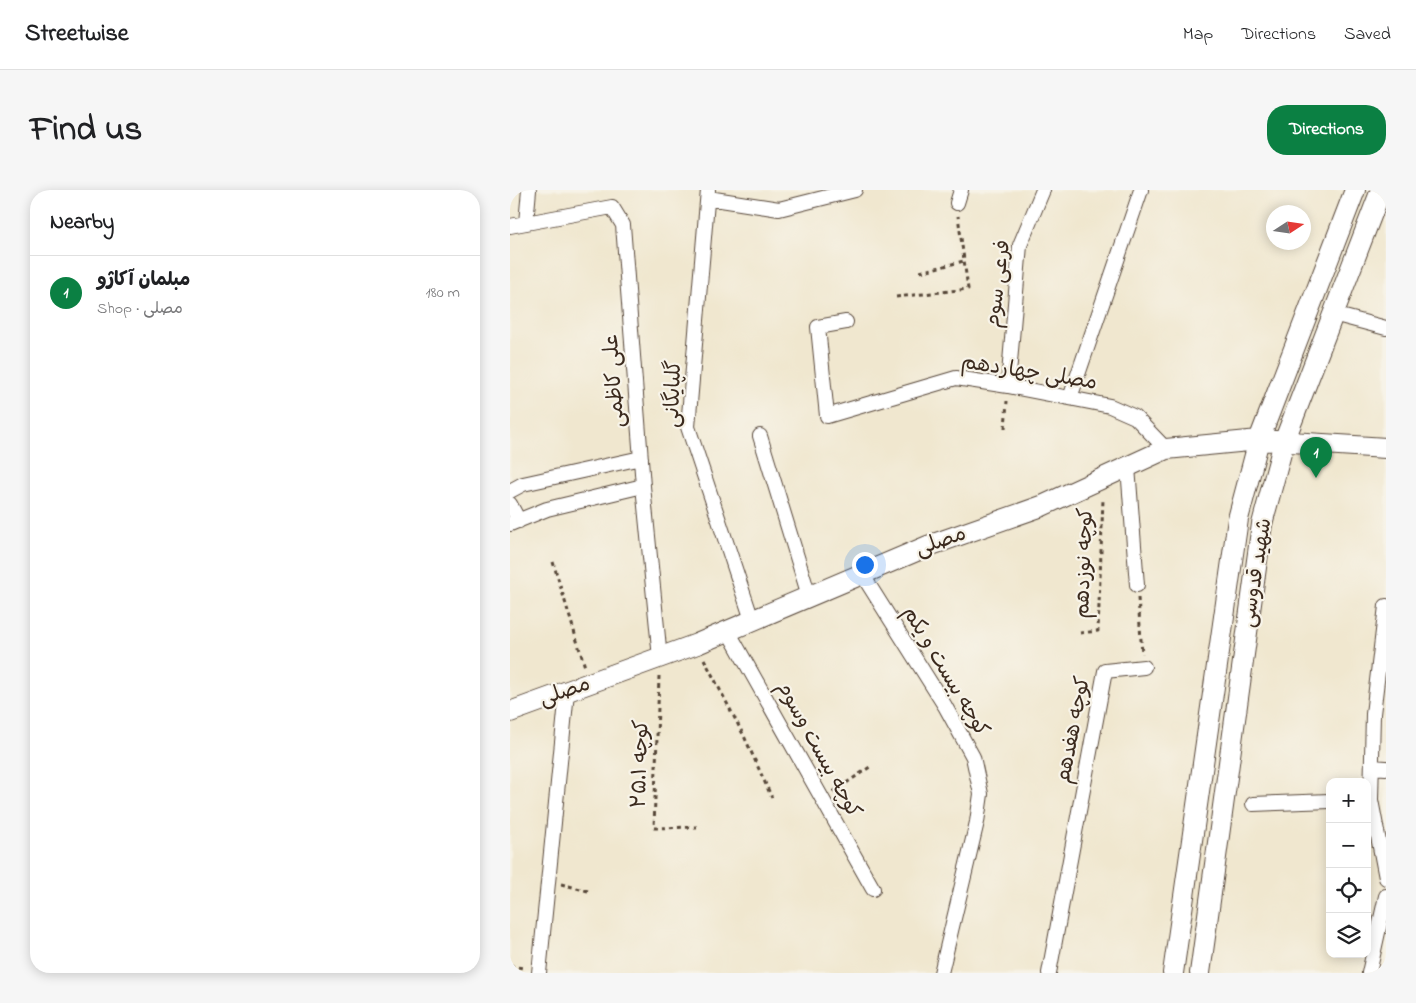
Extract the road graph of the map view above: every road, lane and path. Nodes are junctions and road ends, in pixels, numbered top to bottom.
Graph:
1 (529, 190) edge
2 (855, 190) edge
3 (1043, 190) edge
4 (1142, 190) edge
5 (1354, 190) edge
6 (1381, 190) edge
7 (708, 194) edge
8 (959, 196) edge
9 (526, 223) junction
10 (510, 226) edge
11 (964, 261) junction
12 (920, 272) dead end
13 (896, 297) dead end
14 (1333, 314) junction
15 (846, 322) dead end
16 (1386, 328) edge
17 (1008, 386) junction
18 (1070, 398) junction
19 (1005, 428) dead end
20 (760, 436) dead end
21 (1258, 440) junction
22 (1284, 442) junction
23 (1386, 448) edge
24 (1166, 449) junction
25 (641, 458) junction
26 (1128, 467) junction
27 (1104, 478) junction
28 (643, 486) junction
29 (510, 491) edge
30 (510, 504) edge
31 (514, 522) edge
32 (553, 562) dead end
33 (862, 574) junction
34 (1137, 584) joint
35 (809, 596) junction
36 (1386, 606) edge
37 (752, 620) junction
38 (728, 631) junction
39 (1080, 633) dead end
40 (697, 644) junction
41 (660, 658) junction
42 (1144, 667) joint
43 (590, 684) junction
44 (568, 692) junction
45 (510, 712) edge
46 (870, 767) dead end
47 (1372, 767) junction
48 (1386, 768) edge
49 (1371, 778) edge
50 (772, 798) dead end
51 (823, 800) junction
52 (1371, 800) edge
53 (1326, 801) edge
54 (1253, 804) dead end
55 (1386, 804) edge
56 (1371, 809) edge
57 (698, 827) dead end
58 (1386, 878) edge
59 (548, 881) junction
60 (873, 888) dead end
61 (588, 891) dead end
62 (1386, 896) edge
63 (539, 973) edge
64 (941, 973) edge
65 (1049, 973) edge
66 (1173, 973) edge
67 (1200, 973) edge
68 (1369, 973) edge

1 - 9 street
2 - 7 street
3 - 17 street, فرعی سوم
4 - 18 street
5 - 21 main road, شهید قدوسی
6 - 14 main road, شهید قدوسی
7 - 37 street, گلپایگانی
8 - 11 path
9 - 10 street, علی کاظمی
9 - 25 street, علی کاظمی
11 - 12 path
11 - 13 path
14 - 16 street
14 - 22 main road, شهید قدوسی
15 - 17 street, مصلی چهاردهم
17 - 18 street, مصلی چهاردهم
17 - 19 path
18 - 24 street, مصلی چهاردهم
20 - 35 street
21 - 22 main road, مصلی
21 - 24 main road, مصلی
21 - 66 main road, شهید قدوسی
22 - 23 main road, مصلی
22 - 67 main road, شهید قدوسی
24 - 26 main road, مصلی
25 - 28 street, علی کاظمی
25 - 29 street
26 - 27 main road, مصلی
26 - 34 street
27 - 33 main road, مصلی
27 - 39 path, کوچه نوزدهم
28 - 31 street
28 - 41 street, علی کاظمی
30 - 31 street
32 - 43 path
33 - 35 main road, مصلی
33 - 64 street, کوچه بیست و یکم
34 - 42 path
35 - 37 main road, مصلی
36 - 47 street
37 - 38 main road, مصلی
38 - 40 main road, مصلی
38 - 51 street, کوچه بیست وسوم
40 - 41 main road, مصلی
40 - 50 path
41 - 43 main road, مصلی
41 - 57 path, کوچه ۲۵.۱
42 - 65 street, کوچه هفدهم
43 - 44 main road, مصلی
44 - 45 main road, مصلی
44 - 59 street
46 - 51 path
47 - 48 street
47 - 49 street
51 - 60 street, کوچه بیست وسوم
52 - 55 street
53 - 54 street
56 - 58 street
59 - 61 path
59 - 63 street
62 - 68 street

